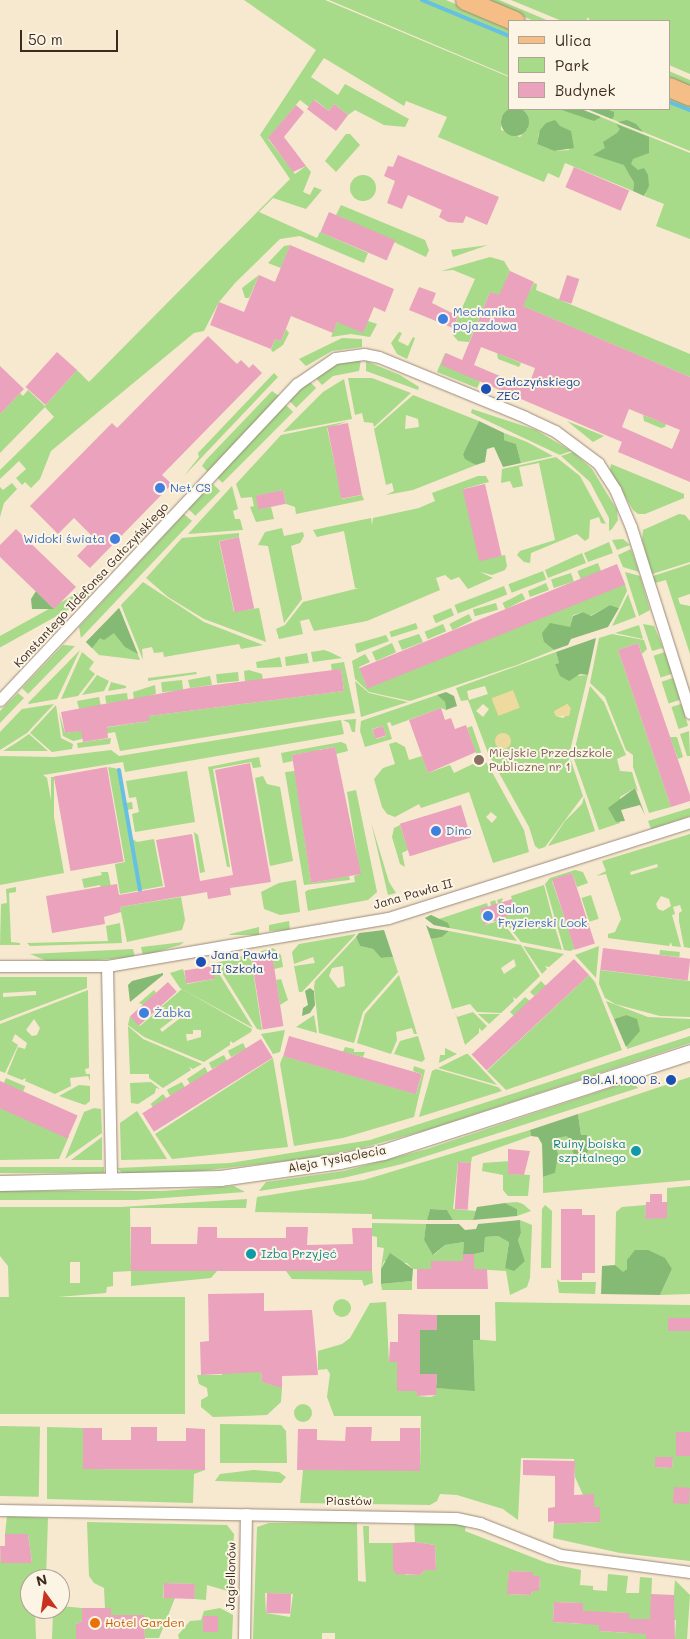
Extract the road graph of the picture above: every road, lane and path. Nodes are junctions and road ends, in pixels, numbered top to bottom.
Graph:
1 (465, 0) edge
2 (513, 20) edge
3 (670, 87) edge
4 (690, 96) edge
5 (1, 698) edge
6 (690, 714) edge
7 (690, 822) edge
8 (0, 966) edge
9 (107, 966) junction
10 (690, 1052) edge
11 (112, 1182) junction
12 (0, 1183) edge
13 (0, 1510) edge
14 (246, 1514) junction
15 (690, 1572) edge
16 (244, 1639) edge

1 - 2 main road
3 - 4 main road
5 - 6 street, Konstantego Ildefonsa Gałczyńskiego
7 - 9 street, Jana Pawła II
8 - 9 street, Jana Pawła II
9 - 11 street
10 - 11 street, Aleja Tysiąclecia
11 - 12 street, Aleja Tysiąclecia
13 - 14 street, Piastów
14 - 15 street, Piastów
14 - 16 street, Jagiellonów

